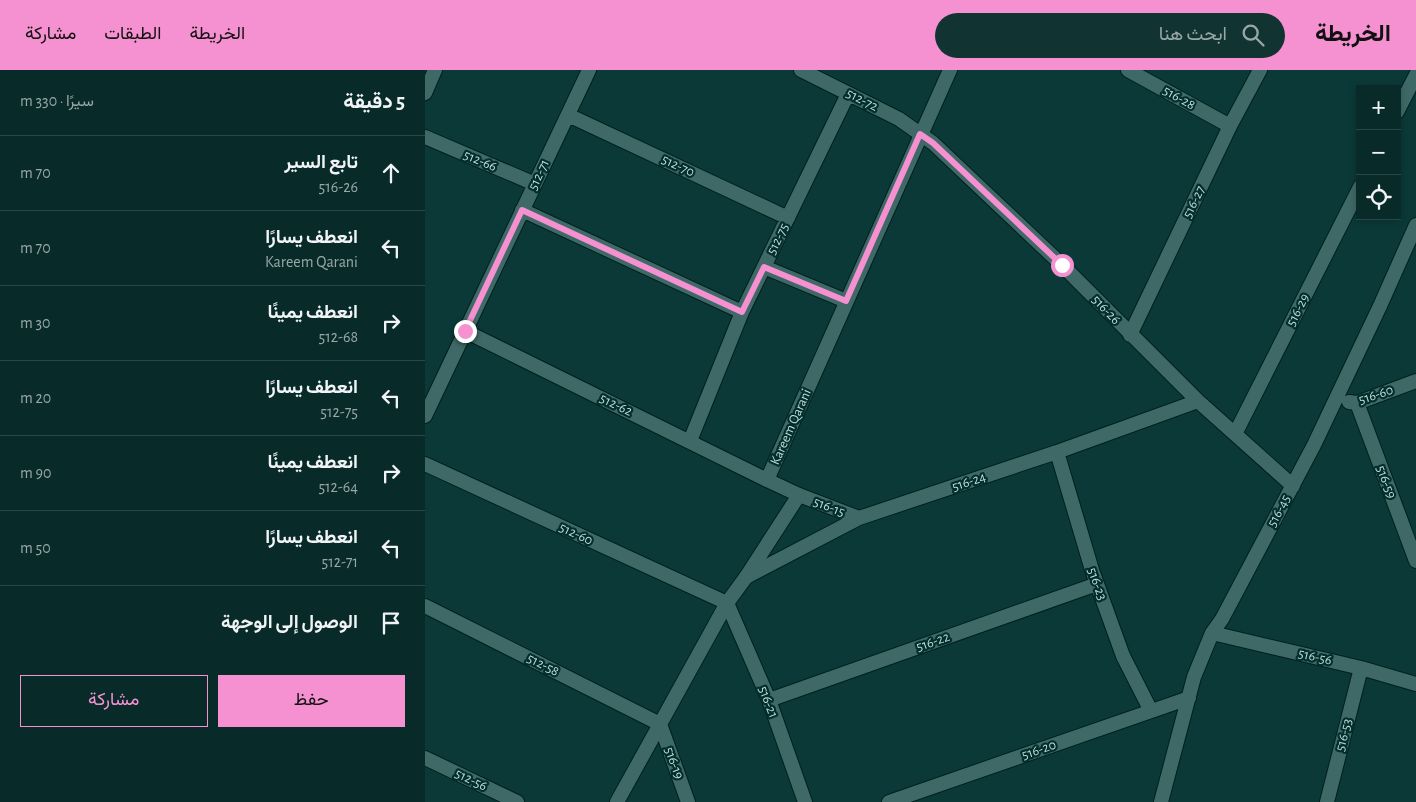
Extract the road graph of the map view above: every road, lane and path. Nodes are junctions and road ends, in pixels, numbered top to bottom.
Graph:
1 (435, 70) edge
2 (589, 70) edge
3 (801, 70) edge
4 (950, 70) edge
5 (1128, 70) edge
6 (1260, 70) edge
7 (1416, 75) edge
8 (425, 93) edge
9 (848, 94) junction
10 (1401, 104) edge
11 (567, 115) junction
12 (1230, 126) junction
13 (920, 134) junction
14 (425, 138) edge
15 (535, 184) junction
16 (1356, 195) edge
17 (522, 210) junction
18 (788, 218) junction
19 (1416, 225) edge
20 (764, 267) junction
21 (846, 301) junction
22 (742, 312) junction
23 (465, 331) junction
24 (1130, 335) junction
25 (1416, 382) edge
26 (1335, 400) junction
27 (1198, 401) junction
28 (1357, 403) junction
29 (425, 416) edge
30 (1235, 434) junction
31 (690, 442) junction
32 (1057, 452) junction
33 (425, 464) edge
34 (767, 480) junction
35 (1293, 486) junction
36 (799, 495) junction
37 (859, 518) junction
38 (1416, 561) edge
39 (746, 577) junction
40 (1097, 584) junction
41 (727, 603) junction
42 (425, 606) edge
43 (1212, 632) junction
44 (1361, 668) junction
45 (1416, 684) edge
46 (1189, 698) junction
47 (769, 700) junction
48 (1151, 711) junction
49 (660, 724) junction
50 (425, 758) edge
51 (517, 802) edge
52 (617, 802) edge
53 (688, 802) edge
54 (805, 802) edge
55 (889, 802) edge
56 (1161, 802) edge
57 (1327, 802) edge

1 - 8 street
2 - 11 street, 512-71
3 - 9 street, 512-72
4 - 13 street, Kareem Qarani
5 - 12 street, 516-28
6 - 12 street, 516-27
7 - 10 street
9 - 13 street, 512-72
9 - 18 street, 512-75
11 - 15 street, 512-71
11 - 18 street, 512-70
12 - 24 street, 516-27
13 - 21 street, Kareem Qarani
13 - 24 street, 516-26
14 - 15 street, 512-66
15 - 17 street, 512-71
16 - 30 street, 516-29
17 - 22 street
17 - 23 street, 512-71
18 - 20 street, 512-75
19 - 26 street, 516-45
20 - 21 street
20 - 22 street, 512-75
21 - 34 street, Kareem Qarani
22 - 31 street, 512-75
23 - 29 street, 512-71
23 - 31 street, 512-62
24 - 27 street, 516-26
25 - 28 street, 516-60
26 - 28 street, 516-60
26 - 35 street, 516-45
27 - 30 street, 516-26
27 - 32 street, 516-24
28 - 38 street, 516-59
30 - 35 street, 516-26
31 - 34 street, 512-62
32 - 37 street, 516-24
32 - 40 street, 516-23
33 - 41 street, 512-60
34 - 36 street, Kareem Qarani
35 - 43 street, 516-45
36 - 37 street, 516-15
36 - 39 street
37 - 39 street, 516-24
39 - 41 street
40 - 47 street, 516-22
40 - 48 street, 516-23
41 - 47 street, 516-21
41 - 49 street
42 - 49 street, 512-58
43 - 44 street, 516-56
43 - 46 street, 516-45
44 - 45 street, 516-56
44 - 57 street, 516-53
46 - 48 street, 516-20
46 - 56 street, 516-45
47 - 54 street, 516-21
48 - 55 street, 516-20
49 - 52 street
49 - 53 street, 516-19
50 - 51 street, 512-56

